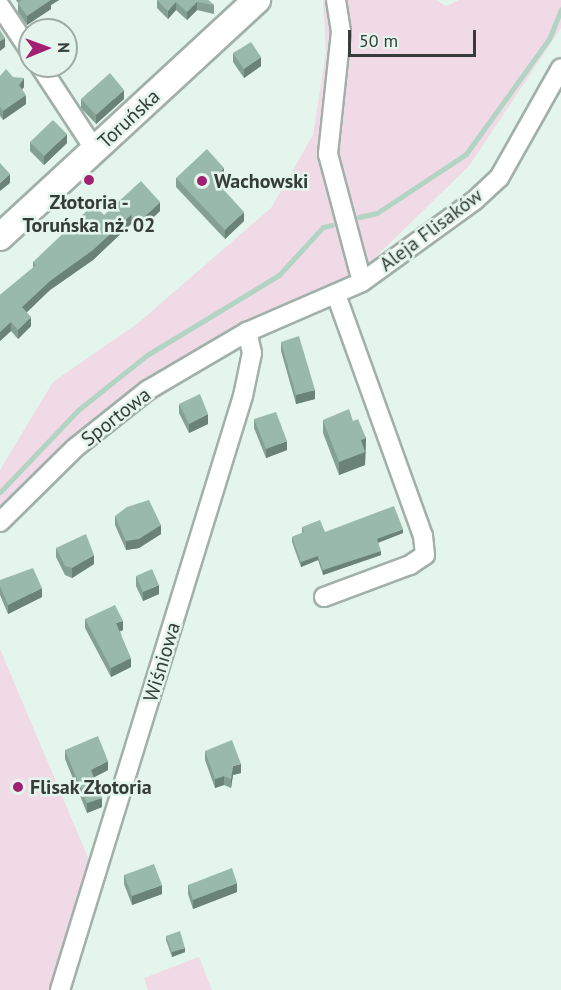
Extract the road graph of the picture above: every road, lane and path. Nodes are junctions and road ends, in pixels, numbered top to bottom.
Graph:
1 (257, 0) edge
2 (336, 0) edge
3 (0, 6) edge
4 (18, 33) edge
5 (561, 68) edge
6 (48, 78) edge
7 (95, 150) junction
8 (0, 237) edge
9 (362, 282) junction
10 (336, 294) junction
11 (247, 332) junction
12 (0, 522) edge
13 (324, 597) dead end
14 (60, 990) edge

1 - 7 main road, Toruńska
2 - 9 street
3 - 4 street
5 - 9 street, Aleja Flisaków
6 - 7 street
7 - 8 main road, Toruńska
9 - 10 street, Aleja Flisaków
10 - 11 street, Aleja Flisaków
10 - 13 street
11 - 12 street, Sportowa
11 - 14 street, Wiśniowa

